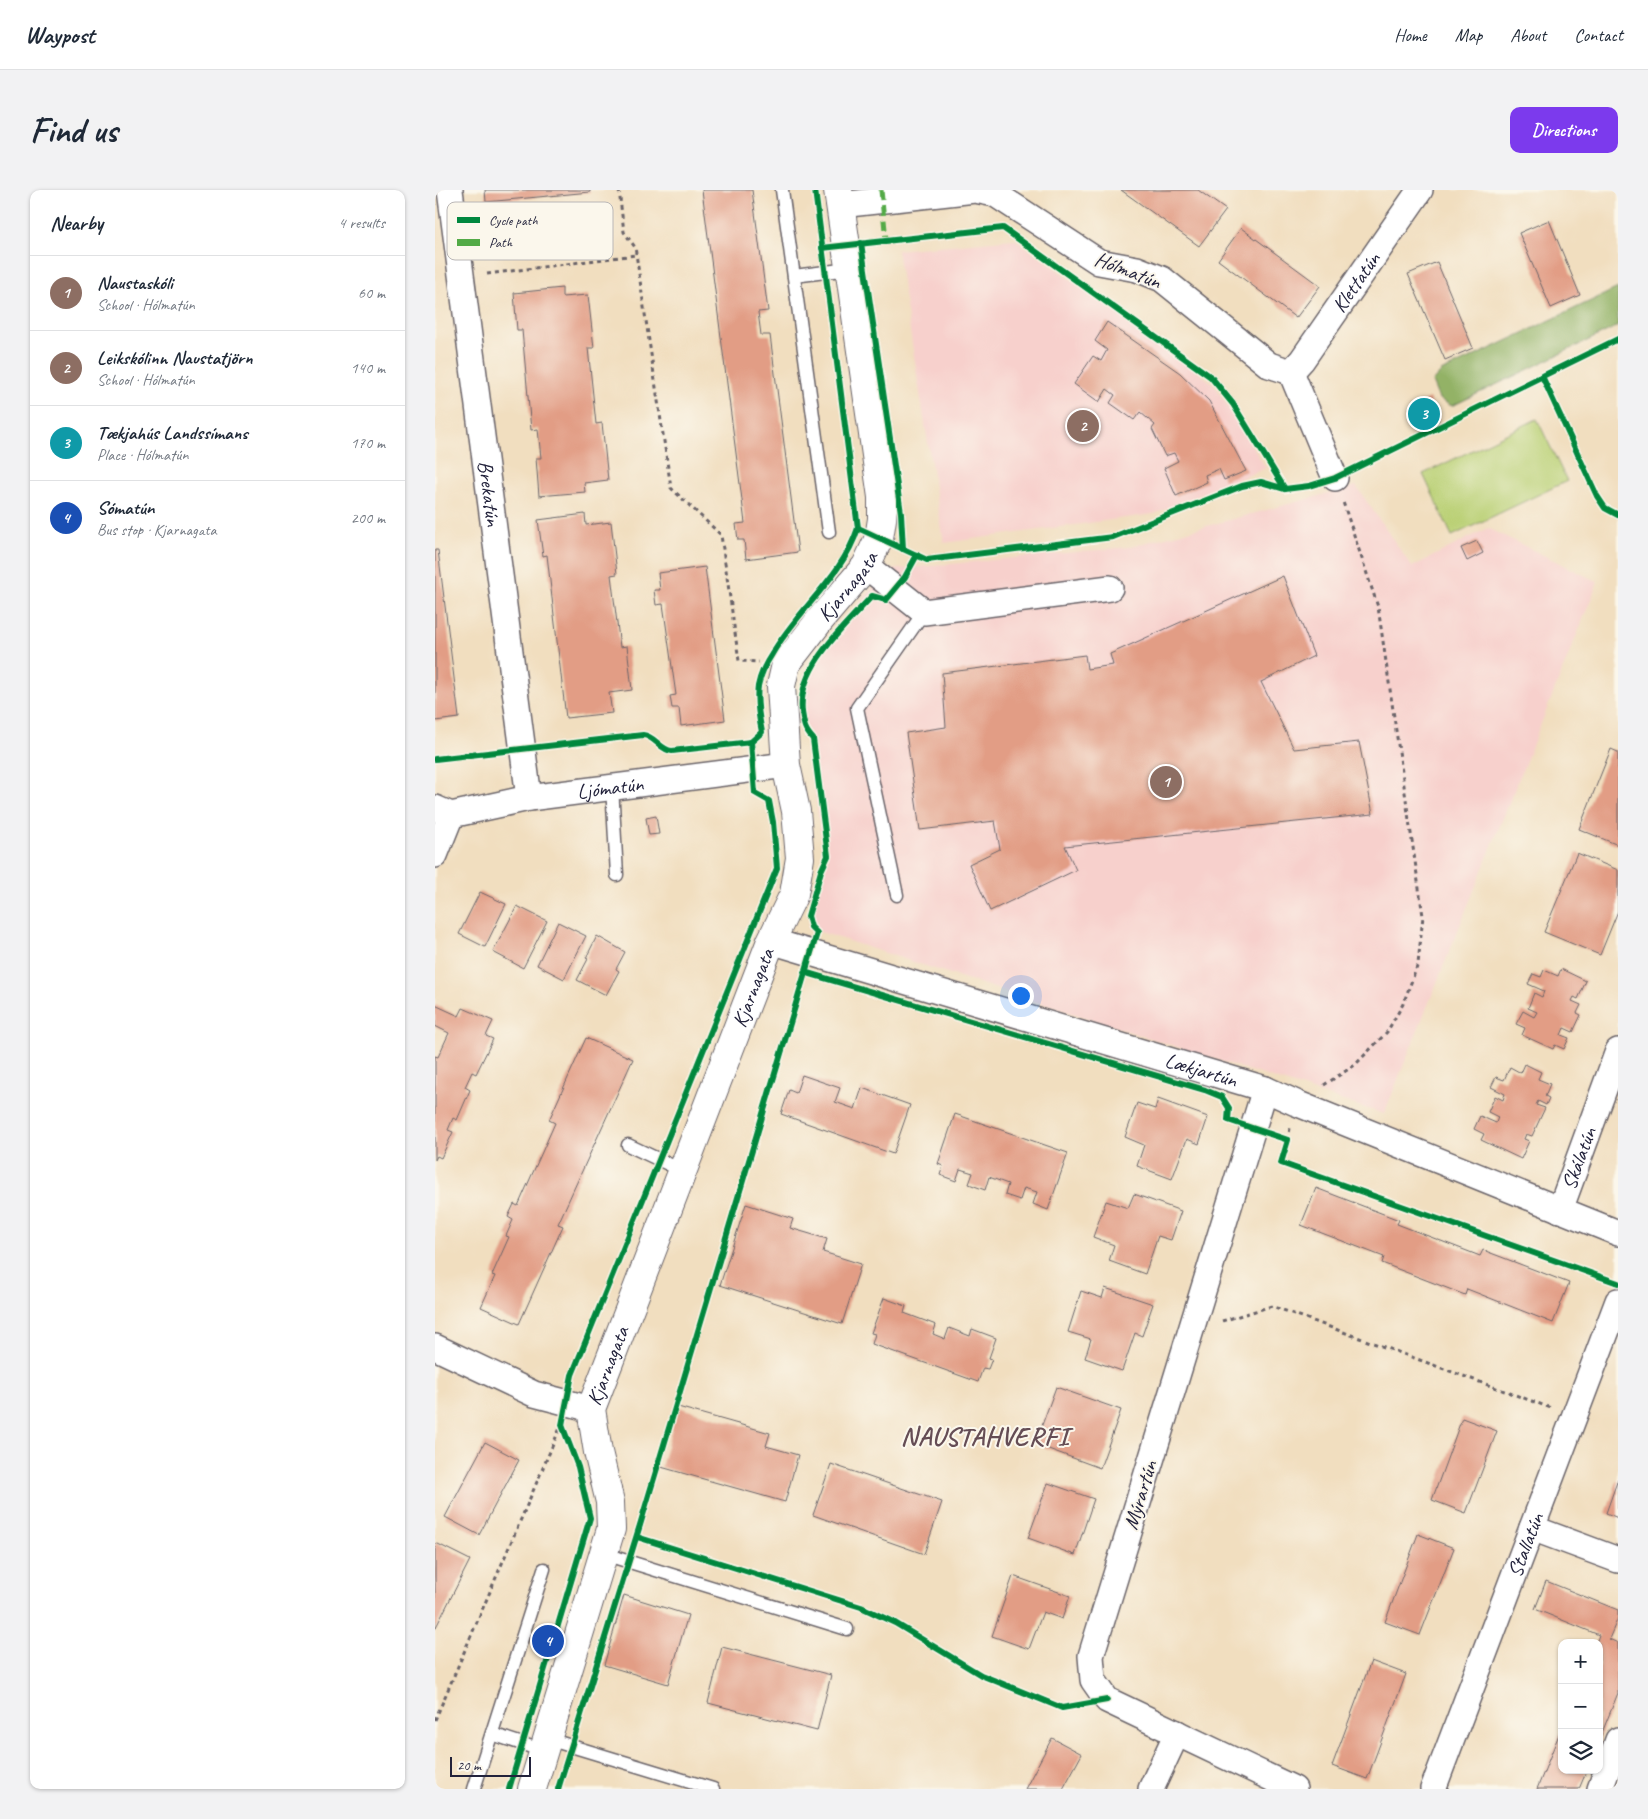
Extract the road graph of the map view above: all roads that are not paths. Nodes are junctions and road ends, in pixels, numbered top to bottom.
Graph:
1 (782, 190) edge
2 (1420, 190) edge
3 (839, 197) edge
4 (460, 260) edge
5 (849, 269) junction
6 (794, 276) junction
7 (1291, 372) junction
8 (1335, 478) road end
9 (829, 532) dead end
10 (866, 566) junction
11 (1109, 588) dead end
12 (923, 612) junction
13 (786, 765) junction
14 (612, 786) junction
15 (529, 798) junction
16 (443, 811) edge
17 (435, 855) edge
18 (617, 875) dead end
19 (897, 894) dead end
20 (771, 941) junction
21 (1618, 1051) edge
22 (1265, 1089) junction
23 (628, 1145) dead end
24 (683, 1170) junction
25 (1560, 1210) junction
26 (1618, 1232) edge
27 (1618, 1301) edge
28 (435, 1347) edge
29 (591, 1409) junction
30 (1532, 1528) junction
31 (604, 1554) junction
32 (1618, 1560) edge
33 (544, 1569) dead end
34 (847, 1629) dead end
35 (1177, 1733) junction
36 (492, 1734) junction
37 (1618, 1740) edge
38 (546, 1745) junction
39 (474, 1789) edge
40 (532, 1789) edge
41 (713, 1789) edge
42 (1151, 1789) edge
43 (1293, 1789) edge
44 (1433, 1789) edge
45 (1600, 1789) edge

1 - 6 lane
2 - 7 street, Klettatún
3 - 5 street, Kjarnagata
3 - 7 street, Hólmatún
4 - 15 street, Brekatún
5 - 6 lane
5 - 10 street, Kjarnagata
6 - 9 lane
7 - 8 street
10 - 12 street
10 - 13 street, Kjarnagata
11 - 12 street
12 - 19 lane
13 - 14 street, Ljómatún
13 - 20 street, Kjarnagata
14 - 15 street, Ljómatún
14 - 18 lane
15 - 16 street, Ljómatún
16 - 17 street
20 - 22 street, Lækjartún
20 - 24 street, Kjarnagata
21 - 25 street, Skálatún
22 - 25 street, Lækjartún
22 - 35 street, Mýrartún
23 - 24 lane
24 - 29 street, Kjarnagata
25 - 26 street, Lækjartún
27 - 30 street, Stallatún
28 - 29 street
29 - 31 street, Kjarnagata
30 - 32 street
30 - 44 street, Stallatún
31 - 34 lane
31 - 38 street, Kjarnagata
33 - 36 lane
35 - 42 street
35 - 43 street, Mýrartún
36 - 38 lane
36 - 39 lane
37 - 45 street
38 - 40 street, Kjarnagata
38 - 41 lane

